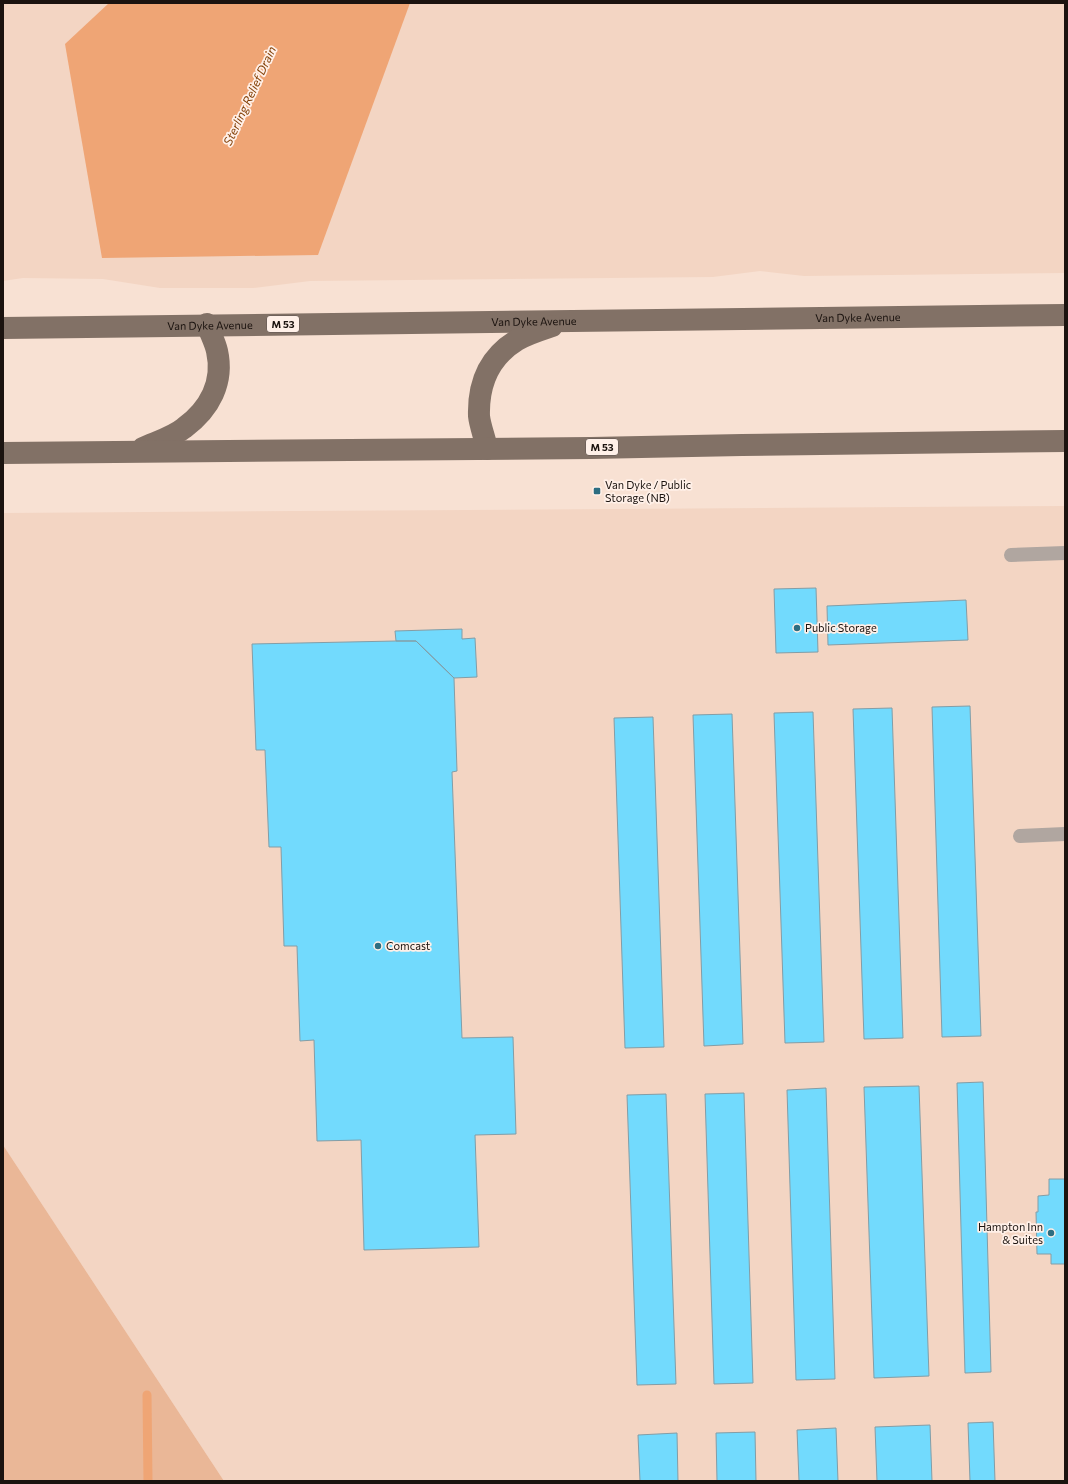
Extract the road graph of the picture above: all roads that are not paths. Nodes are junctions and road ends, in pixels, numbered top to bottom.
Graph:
1 (1065, 316) edge
2 (564, 321) junction
3 (207, 324) junction
4 (3, 328) edge
5 (1065, 441) edge
6 (487, 449) junction
7 (138, 451) junction
8 (3, 453) edge
9 (1065, 552) edge
10 (1011, 555) dead end
11 (1065, 834) edge
12 (1020, 836) dead end

1 - 2 main road, Van Dyke Avenue / M 53
2 - 3 main road, Van Dyke Avenue / M 53
2 - 6 main road
3 - 4 main road, Van Dyke Avenue / M 53
3 - 7 main road
5 - 6 main road, M 53
6 - 7 main road, M 53
7 - 8 main road, M 53
9 - 10 lane
11 - 12 lane

